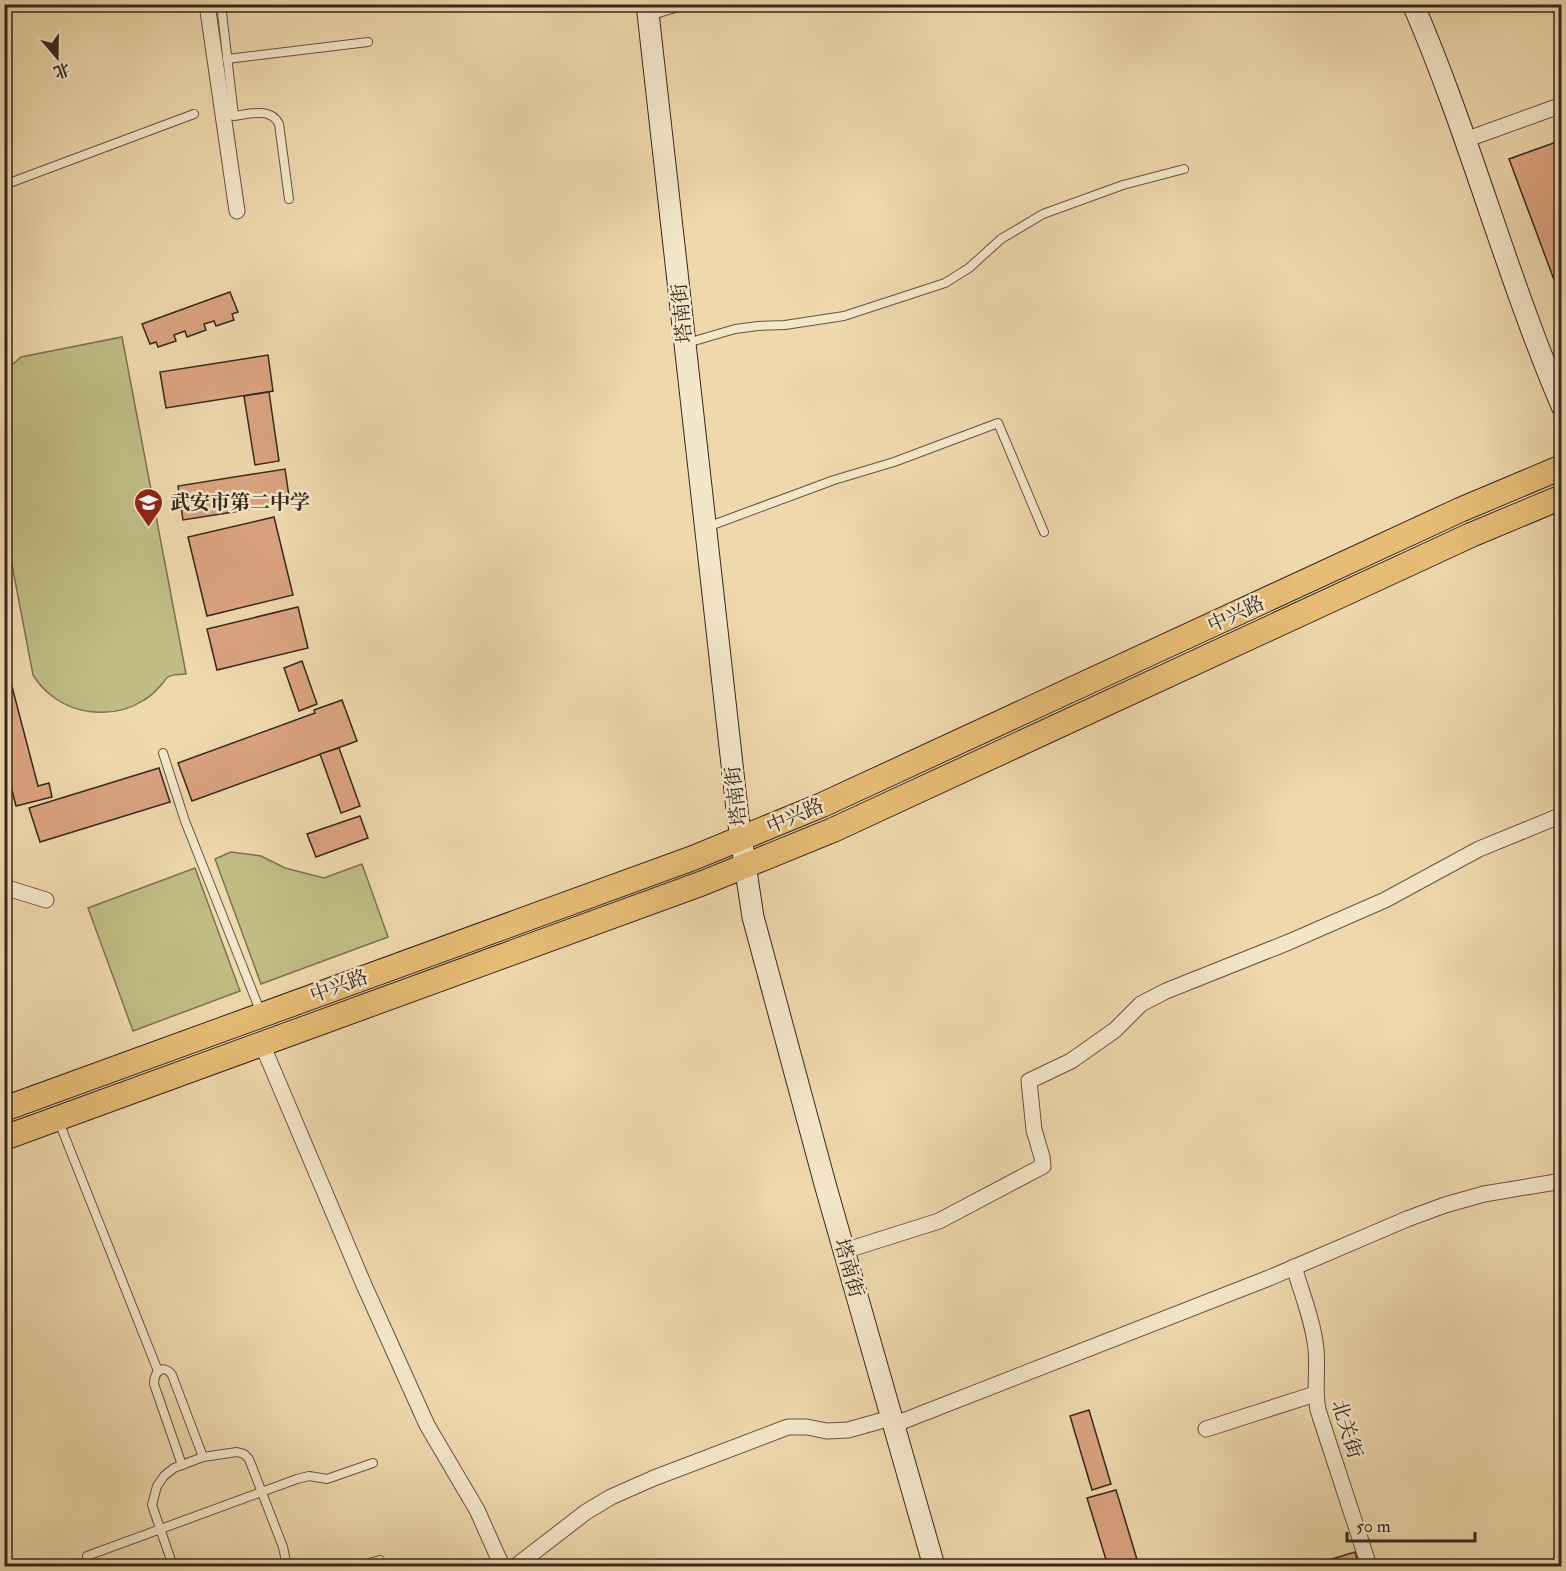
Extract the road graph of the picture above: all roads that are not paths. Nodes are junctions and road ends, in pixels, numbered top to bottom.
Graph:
1 (207, 4) edge
2 (220, 4) edge
3 (688, 4) edge
4 (1413, 4) edge
5 (648, 10) edge
6 (368, 42) dead end
7 (227, 59) junction
8 (1562, 105) edge
9 (194, 114) dead end
10 (1465, 140) junction
11 (1184, 169) dead end
12 (4, 185) edge
13 (290, 199) dead end
14 (237, 212) dead end
15 (686, 344) junction
16 (1562, 406) edge
17 (1562, 467) edge
18 (1562, 497) edge
19 (706, 528) junction
20 (1044, 532) dead end
21 (163, 753) dead end
22 (1562, 815) edge
23 (741, 838) junction
24 (745, 866) junction
25 (4, 887) edge
26 (46, 900) dead end
27 (261, 1015) junction
28 (262, 1044) junction
29 (4, 1109) edge
30 (57, 1119) junction
31 (4, 1138) edge
32 (1562, 1181) edge
33 (844, 1251) junction
34 (1294, 1267) junction
35 (158, 1371) junction
36 (1315, 1394) junction
37 (892, 1422) junction
38 (1206, 1429) dead end
39 (203, 1457) junction
40 (374, 1463) dead end
41 (182, 1465) junction
42 (262, 1492) junction
43 (160, 1529) junction
44 (87, 1556) dead end
45 (380, 1560) dead end
46 (174, 1566) edge
47 (287, 1566) edge
48 (358, 1566) edge
49 (502, 1566) edge
50 (516, 1566) edge
51 (933, 1566) edge
52 (1369, 1566) edge

1 - 14 street
2 - 7 lane
3 - 5 lane
4 - 10 street
5 - 15 street, 塔南街
6 - 7 lane
7 - 13 lane
8 - 10 street
9 - 12 lane
10 - 16 street
11 - 15 lane
15 - 19 street, 塔南街
17 - 23 main road, 中兴路
18 - 24 main road, 中兴路
19 - 20 lane
19 - 23 street, 塔南街
21 - 27 lane
22 - 33 street
23 - 24 street, 塔南街
23 - 27 main road, 中兴路
24 - 28 main road, 中兴路
24 - 33 street, 塔南街
25 - 26 street
27 - 29 main road, 中兴路
28 - 30 main road, 中兴路
28 - 49 street
30 - 31 main road, 中兴路
30 - 35 lane
32 - 34 street
33 - 37 street, 塔南街
34 - 36 street, 北关街
34 - 37 street
35 - 39 lane
35 - 41 lane
36 - 38 street
36 - 52 street, 北关街
37 - 50 street
37 - 51 street, 塔南街
39 - 41 lane
39 - 42 lane
40 - 42 lane
41 - 43 lane
42 - 43 lane
42 - 47 lane
43 - 44 lane
43 - 46 lane
45 - 48 lane

